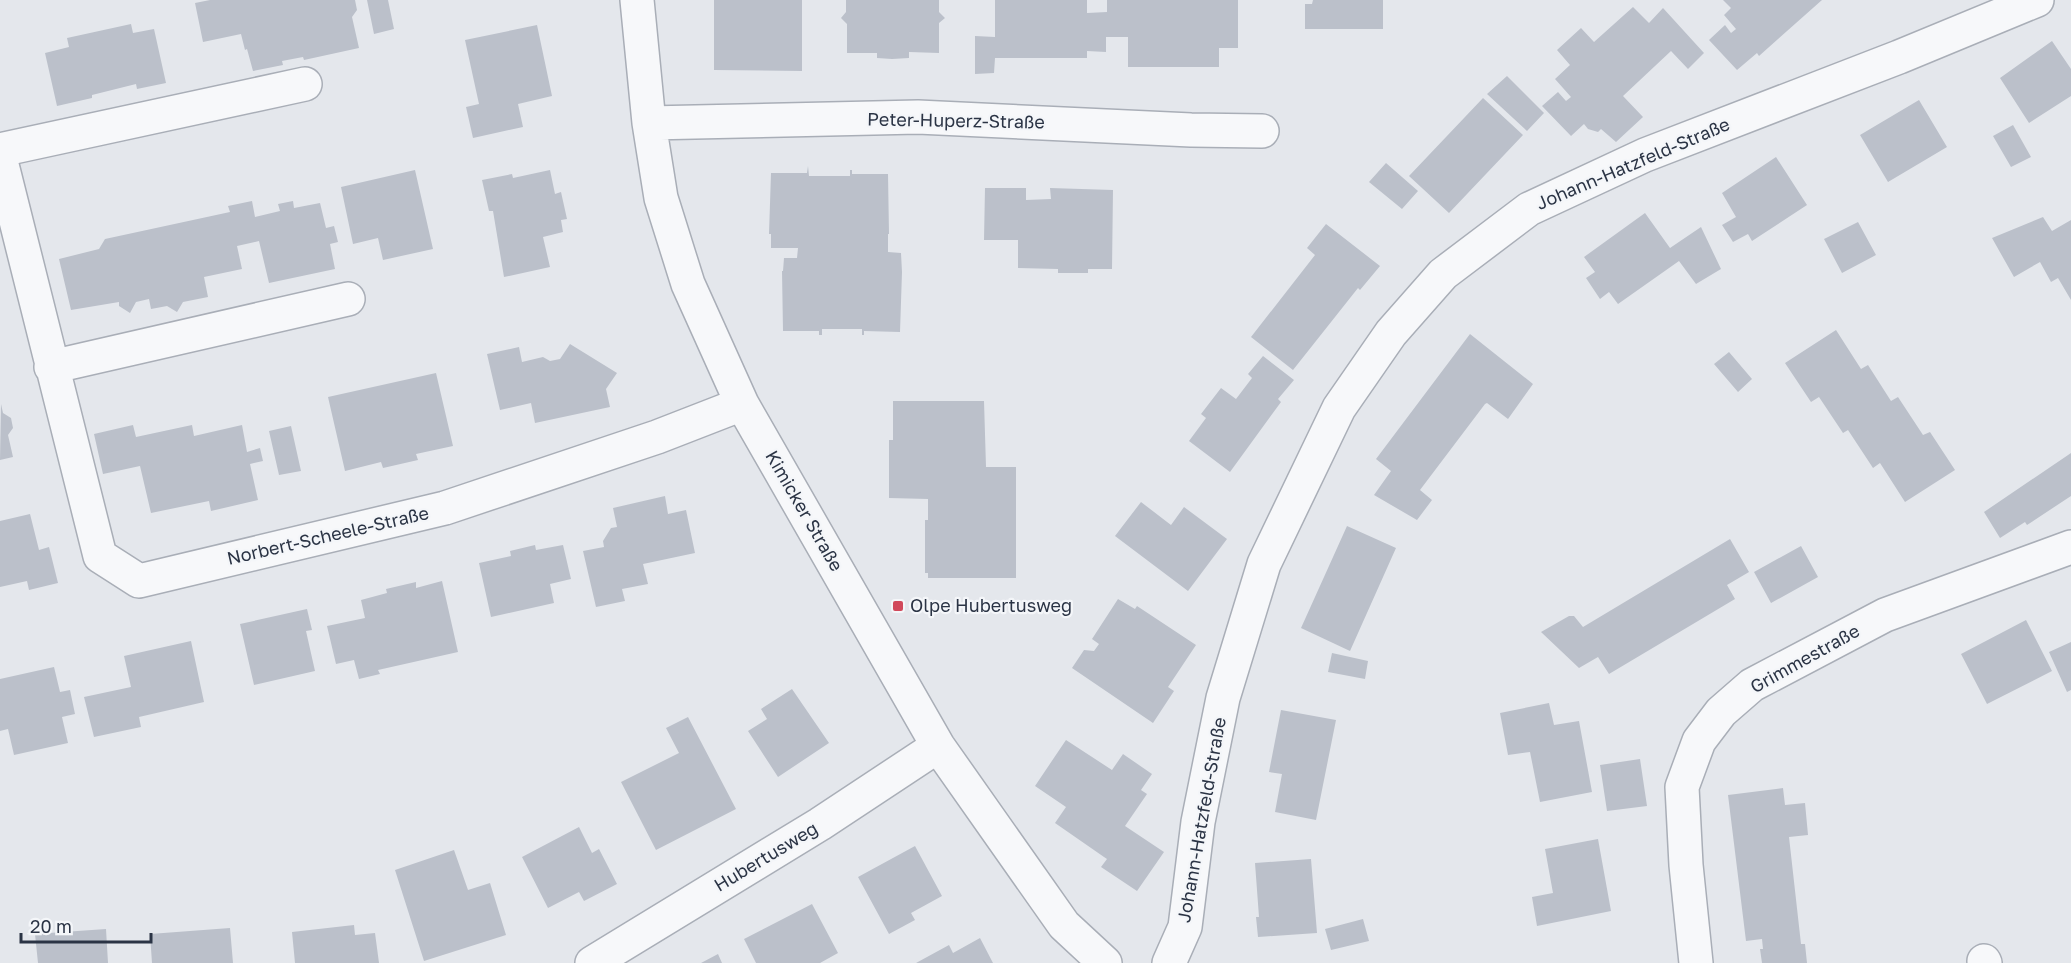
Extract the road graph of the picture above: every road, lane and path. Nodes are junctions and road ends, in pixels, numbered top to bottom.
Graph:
1 (637, 0) edge
2 (2037, 0) edge
3 (305, 84) dead end
4 (649, 123) junction
5 (1262, 131) dead end
6 (0, 150) edge
7 (0, 157) edge
8 (348, 299) dead end
9 (51, 367) junction
10 (742, 404) junction
11 (2071, 547) edge
12 (938, 746) junction
13 (592, 963) edge
14 (1105, 963) edge
15 (1169, 963) edge
16 (1696, 963) edge

1 - 4 street, Kimicker Straße
2 - 15 street, Johann-Hatzfeld-Straße
3 - 6 street
4 - 5 street, Peter-Huperz-Straße
4 - 10 street, Kimicker Straße
7 - 9 street, Norbert-Scheele-Straße
8 - 9 street
9 - 10 street, Norbert-Scheele-Straße
10 - 12 street, Kimicker Straße
11 - 16 street, Grimmestraße
12 - 13 street, Hubertusweg
12 - 14 street, Kimicker Straße

